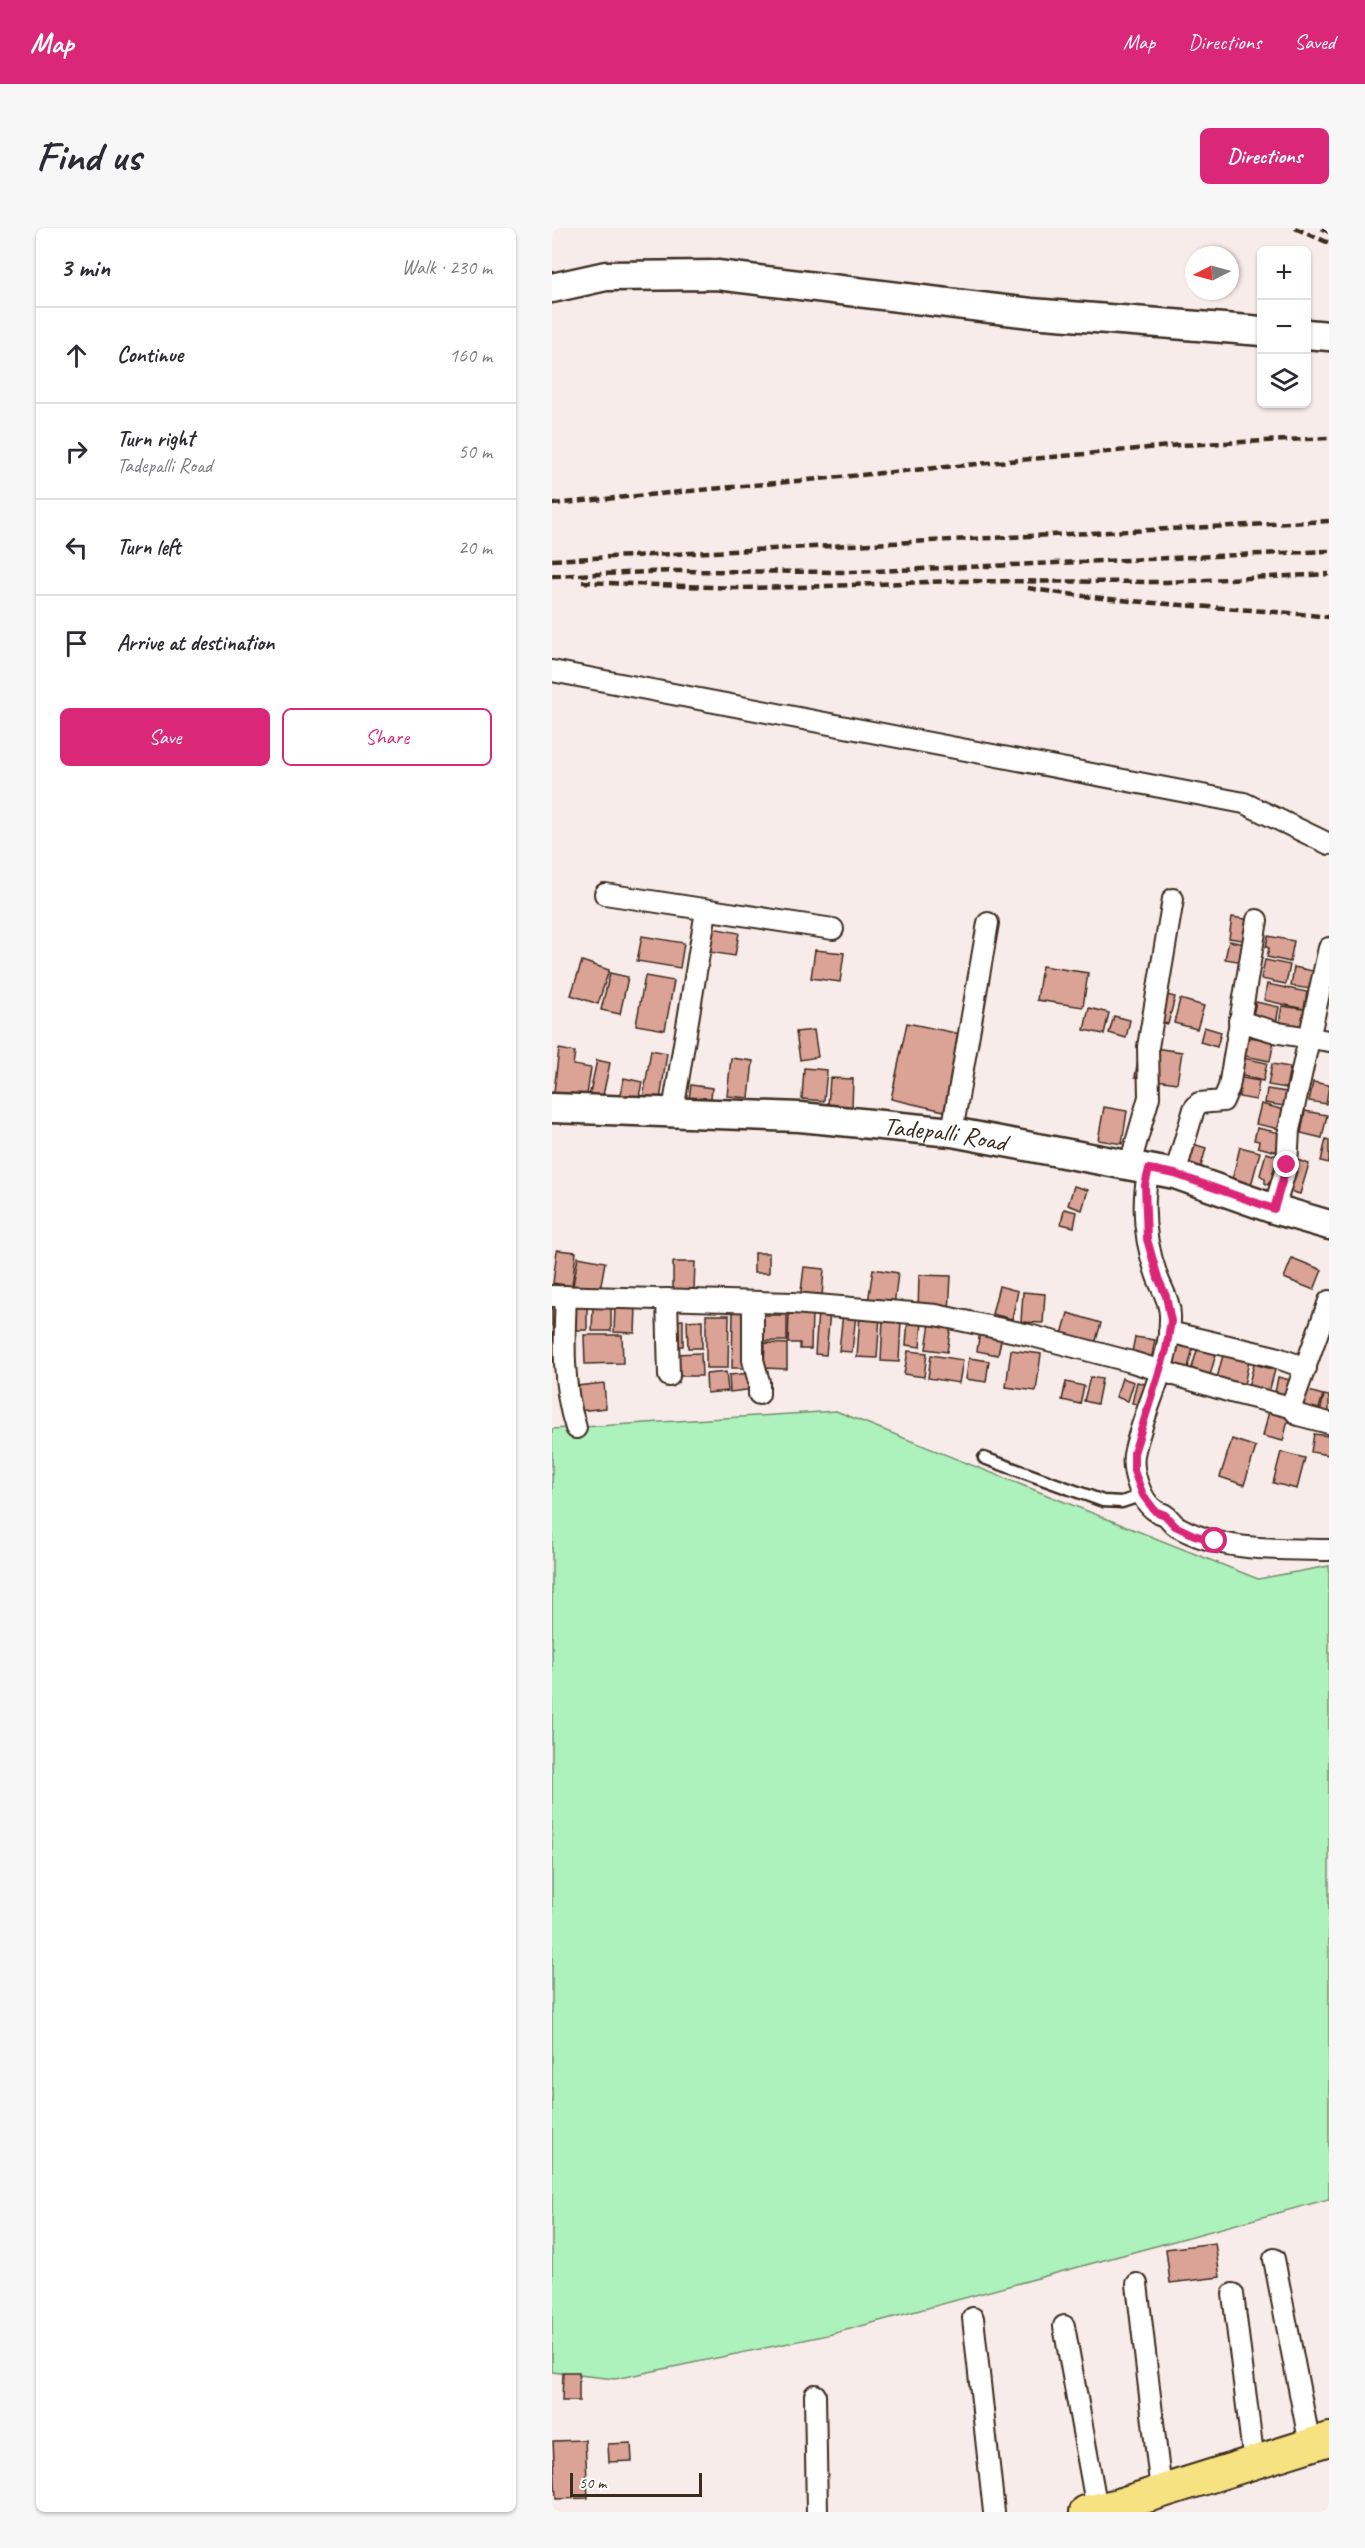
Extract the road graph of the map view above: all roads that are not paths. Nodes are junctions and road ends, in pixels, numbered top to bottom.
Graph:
1 (552, 288) edge
2 (1257, 331) edge
3 (1311, 334) edge
4 (1329, 336) edge
5 (552, 671) edge
6 (1329, 844) edge
7 (605, 894) dead end
8 (1173, 899) dead end
9 (706, 911) junction
10 (1257, 920) dead end
11 (988, 923) dead end
12 (833, 929) dead end
13 (1329, 948) edge
14 (1239, 1021) junction
15 (1309, 1037) junction
16 (1329, 1041) edge
17 (552, 1108) edge
18 (673, 1111) junction
19 (952, 1132) junction
20 (1151, 1169) junction
21 (1274, 1209) junction
22 (1329, 1225) edge
23 (559, 1296) edge
24 (667, 1299) junction
25 (1329, 1301) edge
26 (753, 1302) junction
27 (1169, 1332) junction
28 (1306, 1368) junction
29 (1160, 1370) junction
30 (669, 1376) dead end
31 (759, 1395) dead end
32 (1291, 1407) junction
33 (1329, 1423) edge
34 (576, 1428) dead end
35 (984, 1458) dead end
36 (1143, 1495) junction
37 (1329, 1550) edge
38 (1274, 2259) dead end
39 (1137, 2284) dead end
40 (1233, 2294) dead end
41 (973, 2318) dead end
42 (1064, 2326) dead end
43 (815, 2395) dead end
44 (1319, 2442) edge
45 (1254, 2463) junction
46 (1161, 2491) junction
47 (1091, 2511) edge
48 (817, 2512) edge
49 (994, 2512) edge

1 - 2 street
3 - 4 street
5 - 6 street
7 - 9 street
8 - 20 street
9 - 12 street
9 - 18 street
10 - 14 street
11 - 19 street
13 - 15 street
14 - 15 street
14 - 20 street
15 - 16 street
15 - 21 street
17 - 18 street, Tadepalli Road
18 - 19 street, Tadepalli Road
19 - 20 street, Tadepalli Road
20 - 21 street, Tadepalli Road
20 - 27 street
21 - 22 street, Tadepalli Road
23 - 24 street
23 - 34 street
24 - 26 street
24 - 30 street
25 - 28 street
26 - 29 street
26 - 31 street
27 - 28 street
27 - 29 street
28 - 32 street
29 - 32 street
29 - 36 street
32 - 33 street
35 - 36 lane
36 - 37 street
38 - 44 street
39 - 46 street
40 - 45 street
41 - 49 street
42 - 47 street
43 - 48 street
44 - 45 main road
45 - 46 main road
46 - 47 main road

